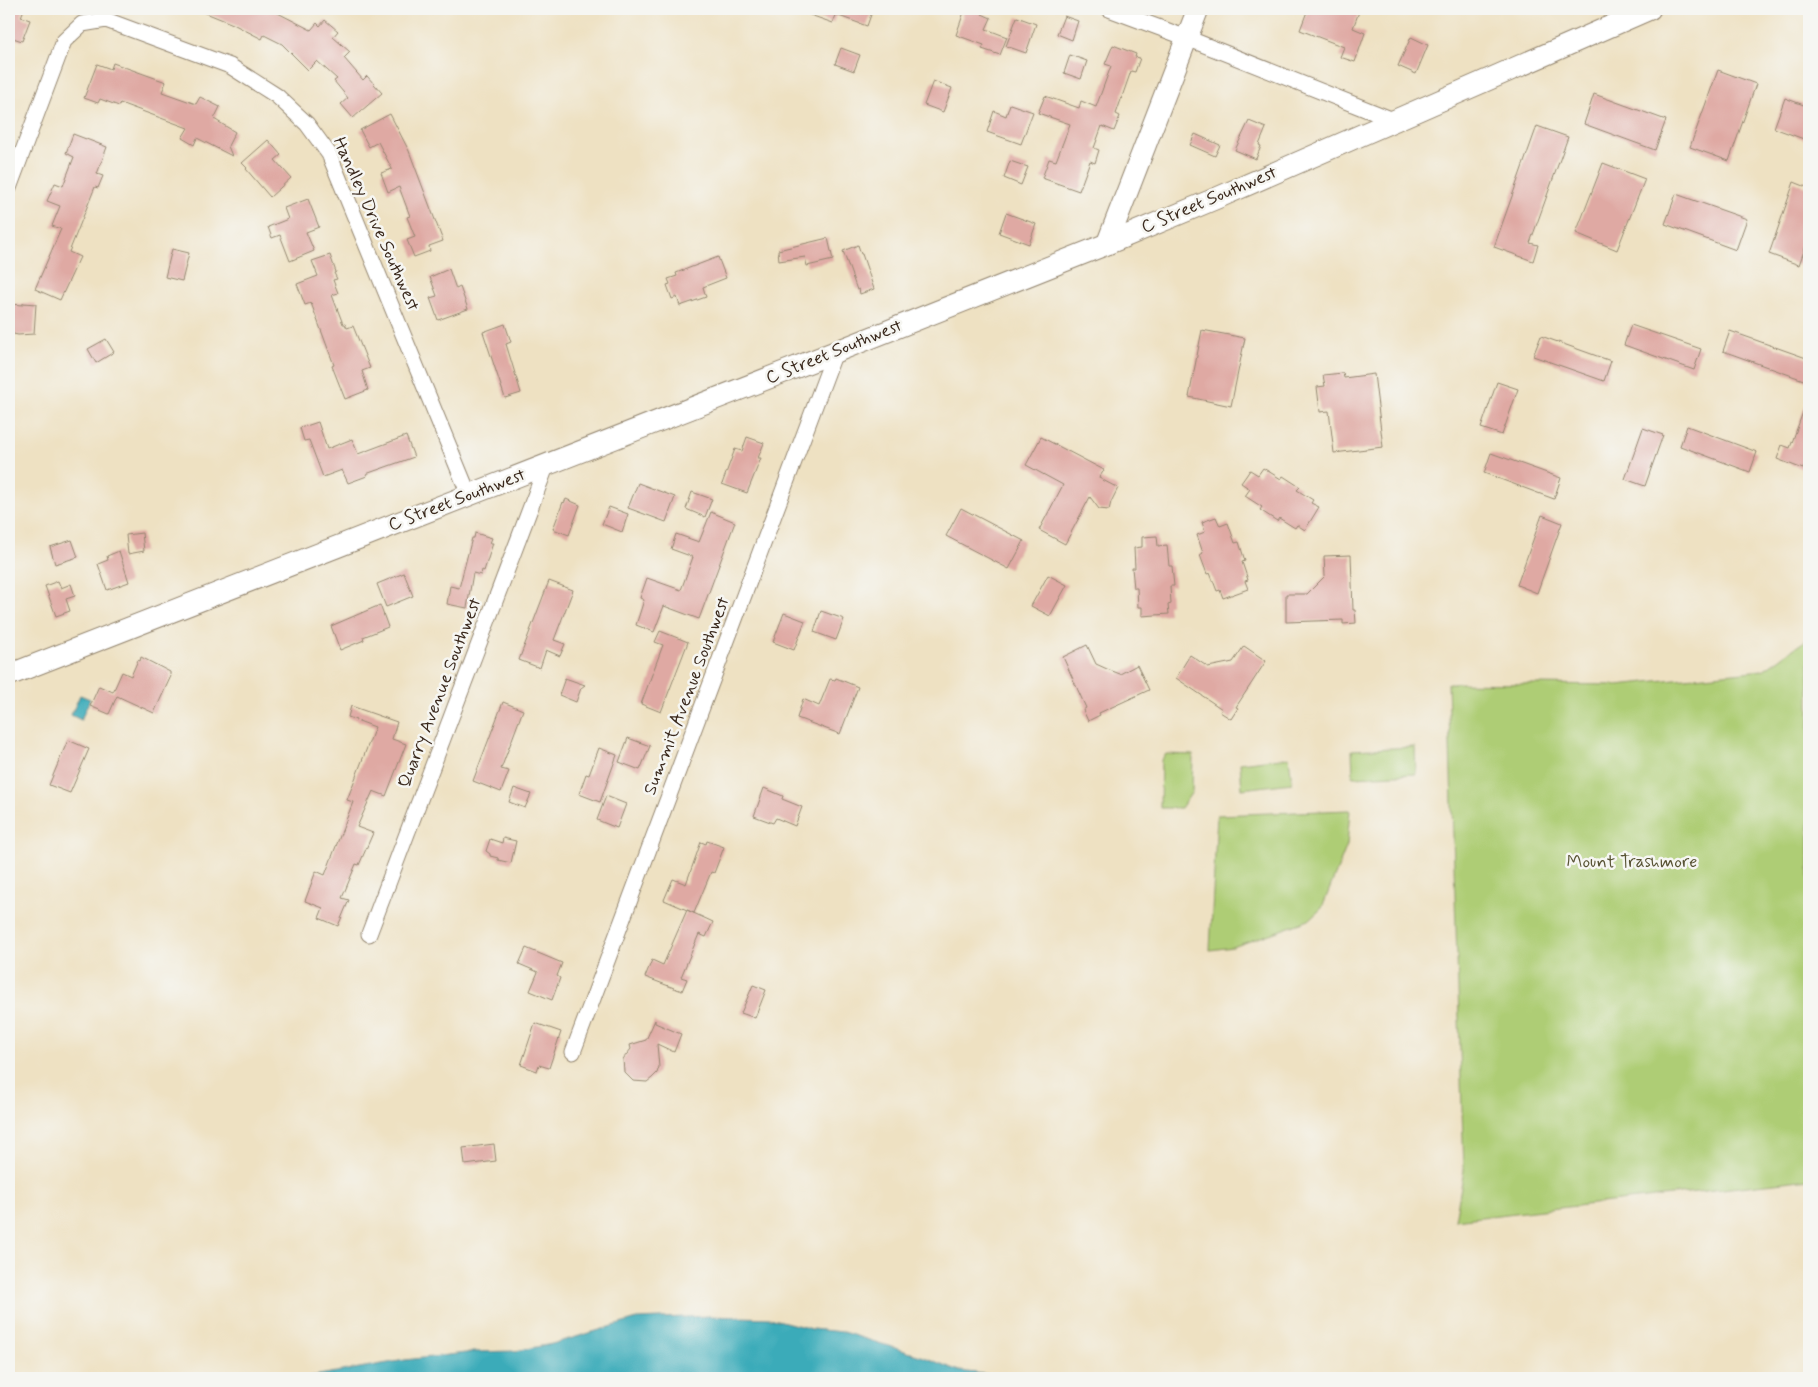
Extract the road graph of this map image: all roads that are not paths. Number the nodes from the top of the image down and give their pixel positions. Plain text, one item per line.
1 (1109, 9) edge
2 (1198, 9) edge
3 (1650, 9) edge
4 (1187, 38) junction
5 (1393, 120) junction
6 (9, 188) edge
7 (1107, 244) junction
8 (835, 352) junction
9 (547, 464) junction
10 (469, 495) junction
11 (9, 675) edge
12 (369, 934) dead end
13 (573, 1052) dead end

1 - 4 street
2 - 4 main road
3 - 5 main road, C Street Southwest
4 - 5 street
4 - 7 main road
5 - 7 main road, C Street Southwest
6 - 10 street, Handley Drive Southwest
7 - 8 main road, C Street Southwest
8 - 9 main road, C Street Southwest
8 - 13 street, Summit Avenue Southwest
9 - 10 main road, C Street Southwest
9 - 12 street, Quarry Avenue Southwest
10 - 11 main road, C Street Southwest

